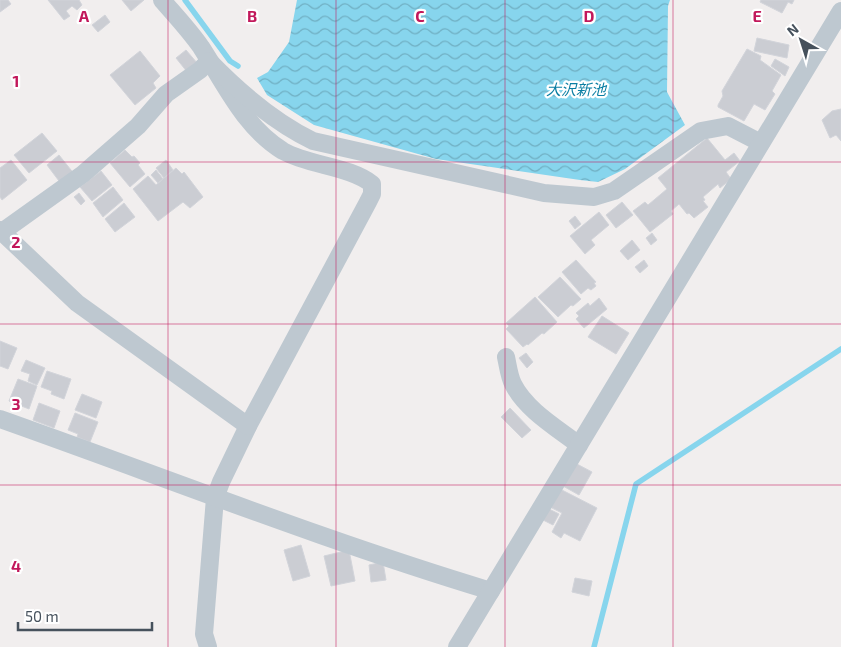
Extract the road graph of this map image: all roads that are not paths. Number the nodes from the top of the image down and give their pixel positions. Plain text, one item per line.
1 (162, 0) edge
2 (841, 11) edge
3 (209, 61) junction
4 (761, 143) junction
5 (1, 231) edge
6 (506, 357) dead end
7 (0, 419) edge
8 (248, 426) junction
9 (579, 445) junction
10 (215, 498) junction
11 (491, 591) junction
12 (208, 647) edge
13 (457, 647) edge

1 - 3 street
2 - 4 street
3 - 4 street
3 - 5 street
3 - 8 street
4 - 9 street
5 - 8 street
6 - 9 street
7 - 10 street
8 - 10 street
9 - 11 street
10 - 11 street
10 - 12 street
11 - 13 street

